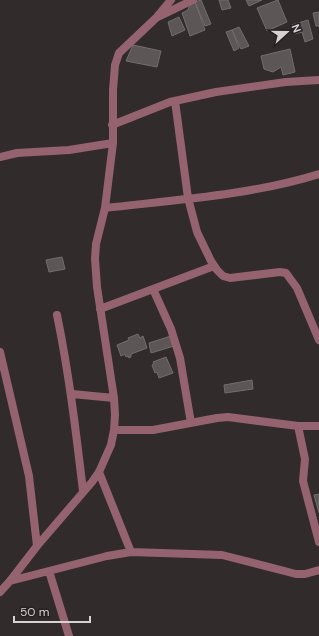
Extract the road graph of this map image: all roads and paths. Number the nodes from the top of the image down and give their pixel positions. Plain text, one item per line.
1 (171, 0) edge
2 (193, 0) edge
3 (156, 18) junction
4 (319, 80) edge
5 (175, 101) junction
6 (112, 125) junction
7 (113, 143) junction
8 (0, 157) edge
9 (319, 174) edge
10 (188, 198) junction
11 (105, 208) junction
12 (214, 266) junction
13 (153, 289) junction
14 (100, 309) junction
15 (57, 315) dead end
16 (319, 340) edge
17 (0, 352) edge
18 (72, 394) junction
19 (114, 398) junction
20 (191, 423) junction
21 (298, 426) junction
22 (319, 426) edge
23 (114, 430) junction
24 (99, 472) junction
25 (83, 491) junction
26 (319, 542) edge
27 (37, 546) junction
28 (131, 552) junction
29 (319, 570) edge
30 (49, 571) junction
31 (10, 581) junction
32 (0, 592) edge
33 (69, 636) edge

1 - 3 street
2 - 3 street
3 - 6 street
4 - 5 street
5 - 6 street
5 - 10 street
6 - 7 street
7 - 8 street
7 - 11 street
9 - 10 street
10 - 11 street
10 - 12 street
11 - 14 street
12 - 13 street
12 - 16 street
13 - 14 street
13 - 20 street
14 - 19 street
15 - 18 street
17 - 27 street
18 - 19 street
18 - 25 street
19 - 23 street
20 - 21 street
20 - 23 street
21 - 22 street
21 - 26 street
23 - 24 street
24 - 25 street
24 - 28 street
25 - 27 street
27 - 31 street
28 - 29 street
28 - 30 street
30 - 31 street
30 - 33 street
31 - 32 street

